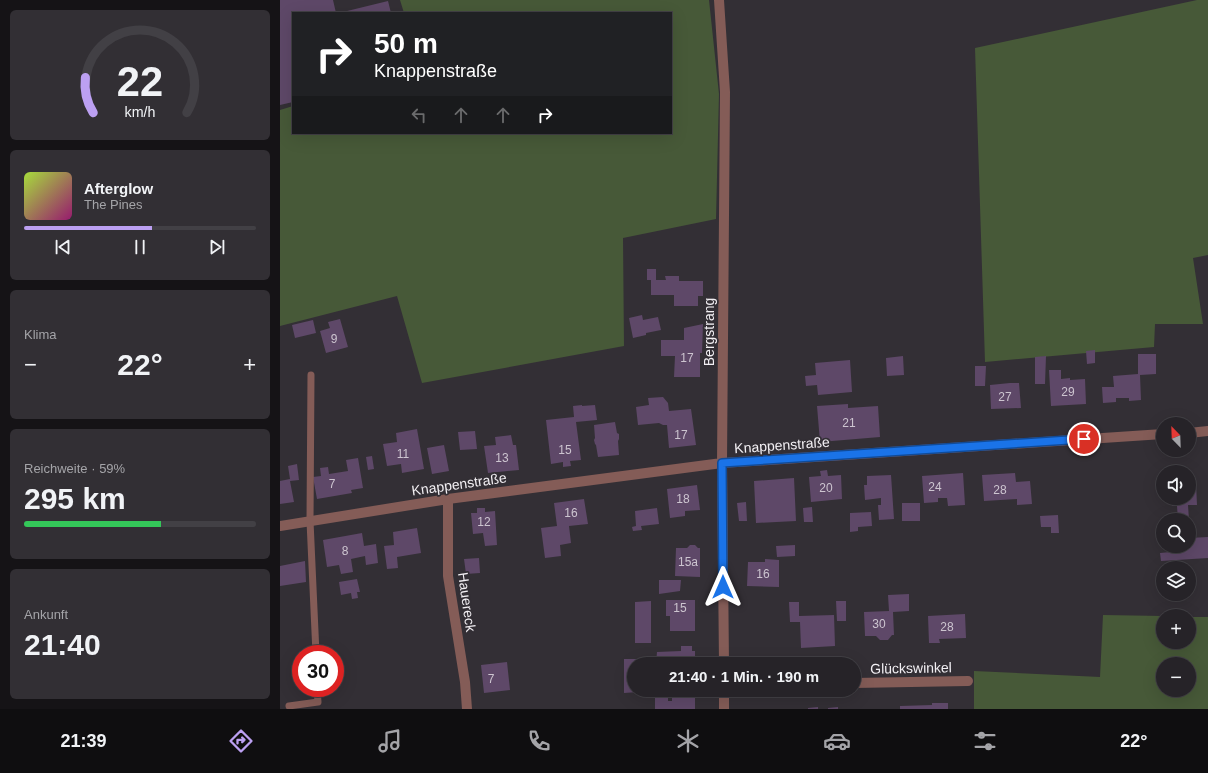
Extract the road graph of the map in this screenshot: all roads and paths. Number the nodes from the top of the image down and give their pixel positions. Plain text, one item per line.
1 (719, 0) edge
2 (311, 375) dead end
3 (1208, 431) edge
4 (1196, 432) edge
5 (1156, 434) edge
6 (722, 463) junction
7 (448, 499) junction
8 (310, 521) junction
9 (280, 526) edge
10 (316, 645) edge
11 (724, 657) edge
12 (968, 680) dead end
13 (861, 683) edge
14 (318, 697) edge
15 (724, 697) edge
16 (289, 706) dead end
17 (467, 709) edge
18 (724, 709) edge

1 - 6 street, Bergstrang
2 - 8 lane
3 - 4 street
5 - 6 street, Knappenstraße
6 - 7 street, Knappenstraße
6 - 11 street, Bergstrang
7 - 8 street, Knappenstraße
7 - 17 street, Hauereck
8 - 9 street, Knappenstraße
8 - 10 lane
12 - 13 street, Glückswinkel
14 - 16 lane
15 - 18 street

